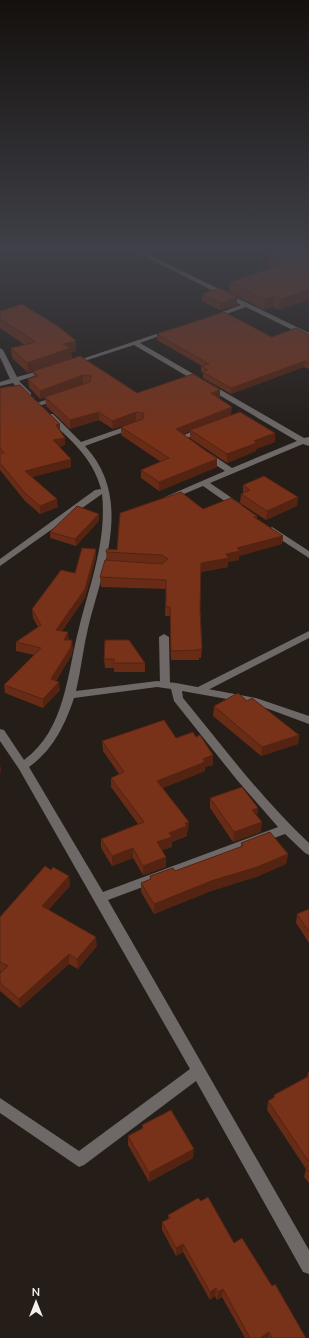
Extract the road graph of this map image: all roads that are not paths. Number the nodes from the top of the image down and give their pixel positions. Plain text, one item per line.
1 (219, 314) edge
2 (266, 314) edge
3 (202, 320) edge
4 (180, 328) edge
5 (309, 336) edge
6 (135, 343) junction
7 (0, 350) edge
8 (67, 364) edge
9 (52, 369) edge
10 (15, 381) junction
11 (0, 384) edge
12 (66, 394) edge
13 (38, 404) junction
14 (251, 410) junction
15 (237, 416) edge
16 (140, 424) edge
17 (209, 427) edge
18 (307, 442) edge
19 (80, 445) junction
20 (232, 472) junction
21 (204, 483) junction
22 (106, 491) junction
23 (162, 500) edge
24 (243, 510) edge
25 (263, 524) edge
26 (309, 555) edge
27 (0, 563) edge
28 (309, 634) edge
29 (164, 637) dead end
30 (164, 685) junction
31 (176, 686) junction
32 (200, 690) junction
33 (70, 695) junction
34 (309, 720) edge
35 (0, 733) edge
36 (23, 766) junction
37 (286, 829) junction
38 (309, 850) edge
39 (100, 898) junction
40 (199, 1071) junction
41 (0, 1105) edge
42 (309, 1266) edge

1 - 3 street
2 - 5 street
4 - 6 street
6 - 8 street
6 - 14 street
7 - 10 street
9 - 10 street
10 - 11 street
10 - 13 street
12 - 13 street
13 - 19 street
14 - 15 street
14 - 18 street
16 - 19 street
17 - 20 street
18 - 20 street
19 - 22 street
20 - 21 street
21 - 23 street
21 - 24 street
22 - 27 street
22 - 33 street
25 - 26 street
28 - 32 street
29 - 30 street
30 - 31 street
30 - 33 street
31 - 32 street
31 - 37 street
32 - 34 street
33 - 36 street
35 - 36 street
36 - 39 street
37 - 38 street
37 - 39 street
39 - 40 street
40 - 41 street
40 - 42 street

